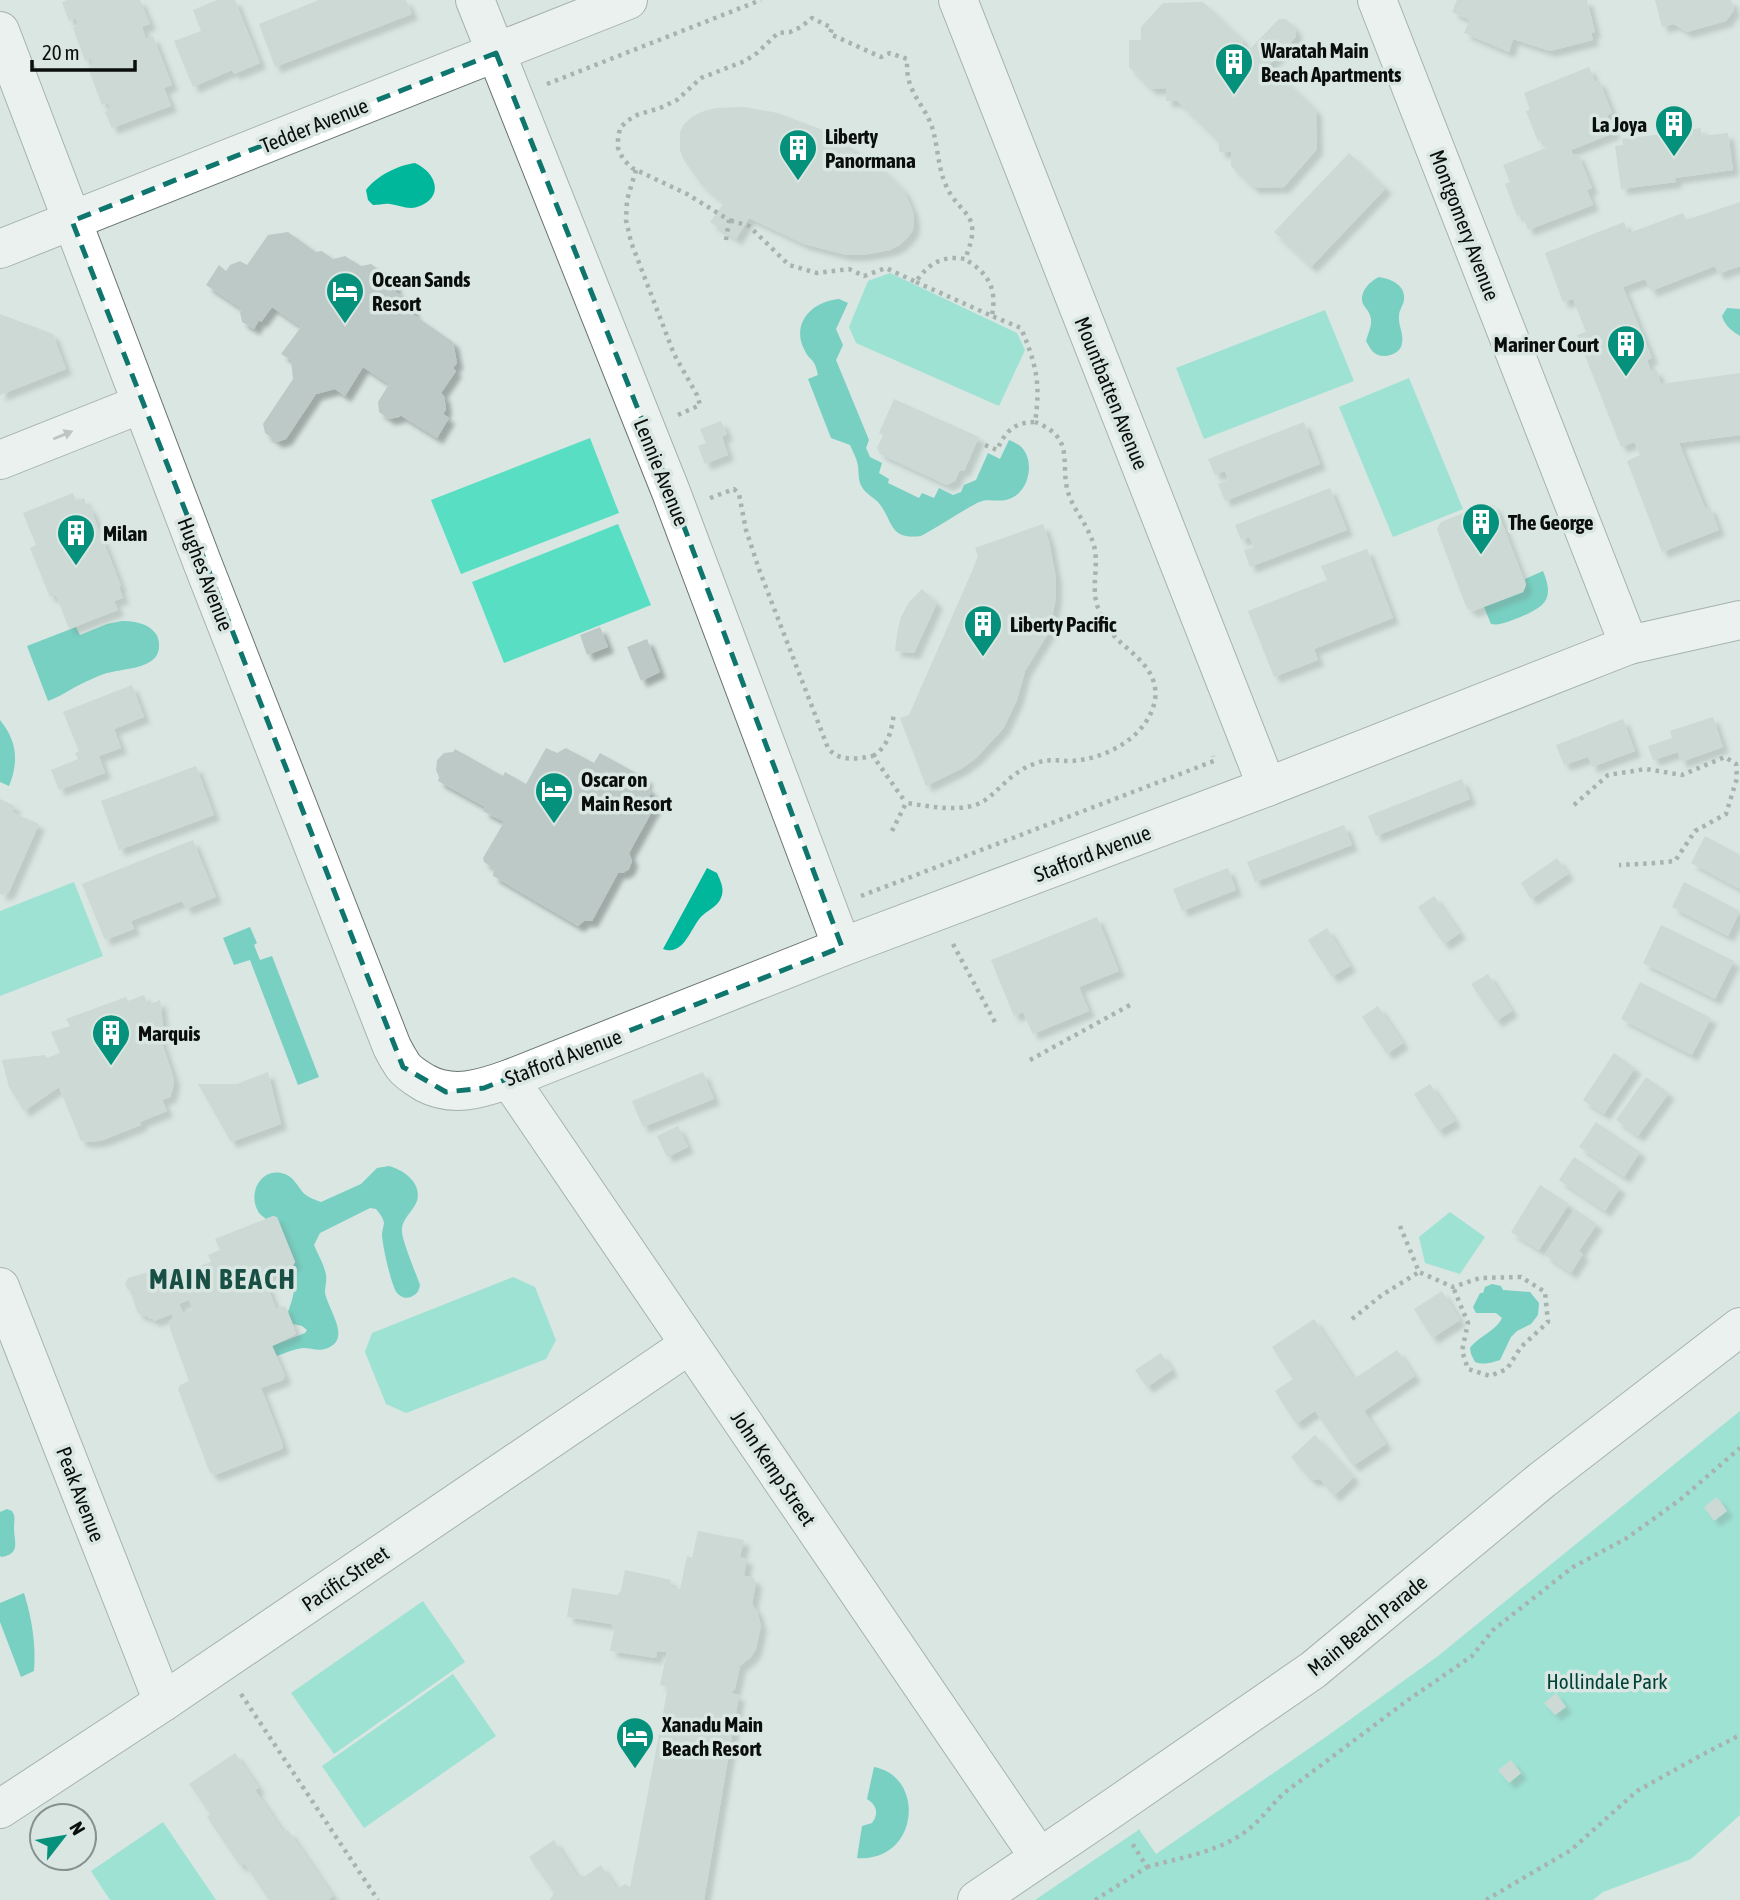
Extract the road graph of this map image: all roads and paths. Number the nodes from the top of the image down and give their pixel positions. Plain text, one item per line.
1 (475, 0) edge
2 (628, 0) edge
3 (761, 0) edge
4 (957, 0) edge
5 (1377, 0) edge
6 (1, 37) edge
7 (496, 53) junction
8 (546, 84) dead end
9 (636, 170) junction
10 (729, 220) junction
11 (72, 221) junction
12 (726, 240) dead end
13 (0, 249) edge
14 (965, 260) junction
15 (916, 282) junction
16 (992, 316) junction
17 (141, 404) junction
18 (673, 417) dead end
19 (1035, 422) junction
20 (985, 445) dead end
21 (0, 460) edge
22 (703, 490) dead end
23 (1740, 620) edge
24 (1629, 645) junction
25 (894, 712) dead end
26 (1209, 748) dead end
27 (873, 756) junction
28 (1267, 787) junction
29 (906, 803) junction
30 (1574, 805) dead end
31 (892, 831) dead end
32 (1619, 865) dead end
33 (861, 896) dead end
34 (936, 912) junction
35 (842, 947) junction
36 (1130, 1005) dead end
37 (996, 1026) dead end
38 (1030, 1060) dead end
39 (509, 1079) junction
40 (446, 1091) joint
41 (1400, 1226) dead end
42 (1419, 1272) junction
43 (0, 1287) edge
44 (1453, 1287) junction
45 (1352, 1319) dead end
46 (1740, 1327) edge
47 (690, 1345) junction
48 (1740, 1448) edge
49 (220, 1662) junction
50 (163, 1702) junction
51 (1740, 1735) edge
52 (0, 1809) edge
53 (1129, 1839) dead end
54 (1039, 1857) junction
55 (1147, 1867) junction
56 (378, 1900) edge
57 (977, 1900) edge
58 (1095, 1900) edge
59 (1486, 1900) edge

1 - 7 street, Lennie Avenue
2 - 7 street, Tedder Avenue
3 - 8 path
4 - 28 street, Mountbatten Avenue
5 - 24 street, Montgomery Avenue
6 - 11 street, Hughes Avenue
7 - 11 street, Tedder Avenue
7 - 35 street, Lennie Avenue
9 - 10 path
9 - 14 path
9 - 18 path
10 - 12 path
10 - 15 path
11 - 13 street, Tedder Avenue
11 - 17 street, Hughes Avenue
14 - 15 path
14 - 16 path
15 - 16 path
16 - 19 path
21 -> 17 street
17 - 40 street, Hughes Avenue
19 - 20 path
19 - 29 path
22 - 27 path
23 - 24 street, Stafford Avenue
24 - 28 street, Stafford Avenue
25 - 27 path
26 - 33 path
27 - 29 path
28 - 34 street, Stafford Avenue
29 - 31 path
30 - 32 path
34 - 35 street, Stafford Avenue
34 - 37 path
35 - 39 street, Stafford Avenue
36 - 38 path
39 - 40 street, Stafford Avenue
39 - 47 street, John Kemp Street
41 - 42 path
42 - 44 path
42 - 45 path
43 - 50 street, Peak Avenue
44 - 44 path
46 - 54 street, Main Beach Parade
47 - 49 street, Pacific Street
47 - 54 street, John Kemp Street
48 - 55 path
49 - 50 street, Pacific Street
49 - 56 path
50 - 52 street, Pacific Street
51 - 59 path
53 - 55 path
54 - 57 street, Main Beach Parade
55 - 58 path

